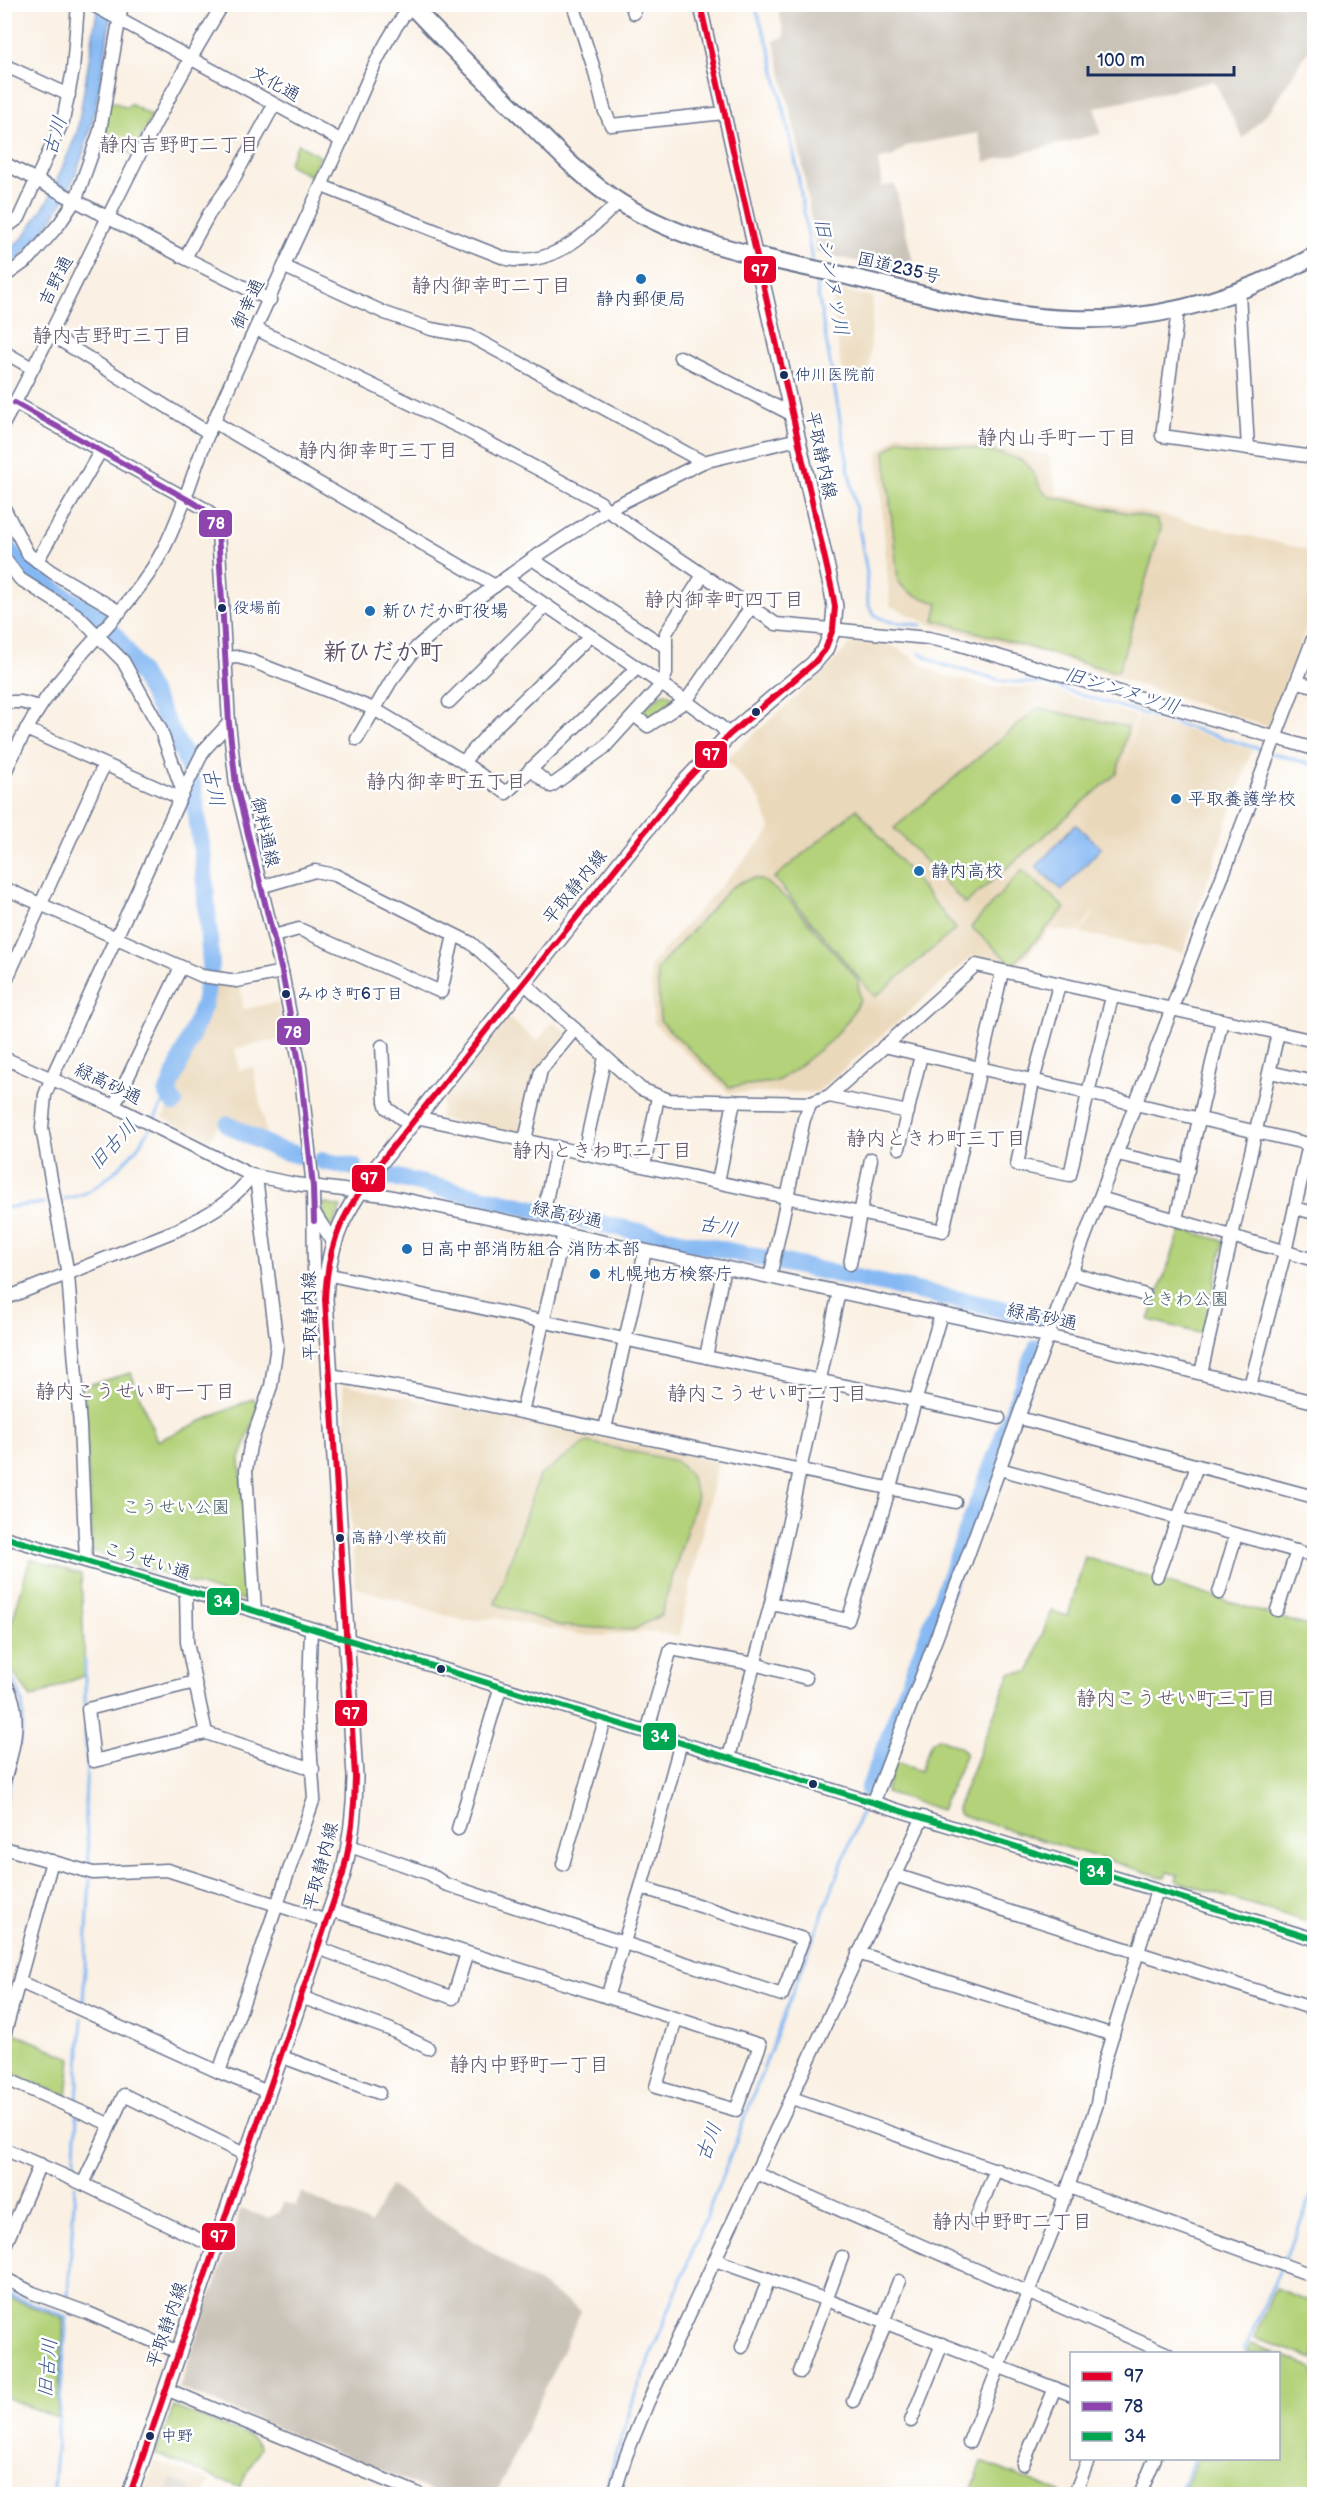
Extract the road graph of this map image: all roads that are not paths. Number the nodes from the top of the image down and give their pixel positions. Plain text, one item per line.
1 (78, 4) edge
2 (92, 4) edge
3 (122, 4) edge
4 (223, 4) edge
5 (573, 4) edge
6 (700, 4) edge
7 (411, 5) edge
8 (119, 19) junction
9 (191, 59) junction
10 (4, 65) edge
11 (69, 95) junction
12 (274, 105) junction
13 (724, 113) junction
14 (342, 141) junction
15 (4, 163) edge
16 (40, 180) junction
17 (322, 186) junction
18 (74, 198) junction
19 (619, 202) junction
20 (108, 218) junction
21 (4, 229) edge
22 (756, 256) junction
23 (1314, 257) edge
24 (185, 258) junction
25 (285, 267) junction
26 (1314, 268) edge
27 (4, 277) edge
28 (1239, 293) junction
29 (270, 300) junction
30 (1178, 310) junction
31 (256, 329) junction
32 (50, 334) junction
33 (4, 352) edge
34 (680, 357) dead end
35 (32, 368) junction
36 (15, 403) junction
37 (793, 415) junction
38 (4, 423) edge
39 (212, 428) junction
40 (798, 439) junction
41 (1248, 448) junction
42 (100, 452) junction
43 (1314, 457) edge
44 (703, 462) junction
45 (185, 498) junction
46 (4, 508) edge
47 (606, 510) junction
48 (4, 558) edge
49 (532, 559) junction
50 (37, 561) junction
51 (703, 575) junction
52 (506, 578) junction
53 (495, 586) junction
54 (546, 606) junction
55 (751, 607) junction
56 (118, 614) junction
57 (833, 629) junction
58 (100, 634) junction
59 (590, 636) junction
60 (1314, 636) edge
61 (666, 647) junction
62 (225, 658) junction
63 (637, 668) junction
64 (1297, 682) junction
65 (661, 685) junction
66 (1314, 686) edge
67 (686, 701) junction
68 (4, 702) edge
69 (448, 702) dead end
70 (39, 707) junction
71 (374, 708) junction
72 (634, 715) junction
73 (229, 723) junction
74 (26, 729) junction
75 (729, 735) junction
76 (357, 739) dead end
77 (1273, 746) junction
78 (1314, 749) edge
79 (463, 762) junction
80 (104, 765) junction
81 (530, 769) junction
82 (4, 775) edge
83 (183, 792) junction
84 (260, 887) junction
85 (4, 888) edge
86 (41, 904) junction
87 (454, 935) junction
88 (274, 936) junction
89 (116, 938) junction
90 (181, 967) junction
91 (282, 972) junction
92 (1002, 972) junction
93 (4, 985) edge
94 (522, 985) junction
95 (1059, 985) junction
96 (1112, 997) junction
97 (1171, 1009) junction
98 (1222, 1020) junction
99 (574, 1029) junction
100 (1278, 1033) junction
101 (1314, 1041) edge
102 (382, 1046) dead end
103 (884, 1046) junction
104 (921, 1055) junction
105 (605, 1057) junction
106 (4, 1058) edge
107 (980, 1069) junction
108 (1270, 1072) junction
109 (52, 1077) junction
110 (1033, 1081) junction
111 (1314, 1082) edge
112 (1088, 1093) junction
113 (829, 1096) junction
114 (658, 1097) junction
115 (734, 1101) junction
116 (812, 1103) junction
117 (1136, 1103) junction
118 (114, 1106) junction
119 (908, 1112) junction
120 (1200, 1119) junction
121 (413, 1121) junction
122 (1256, 1132) junction
123 (525, 1140) junction
124 (1312, 1144) edge
125 (557, 1147) junction
126 (899, 1148) dead end
127 (584, 1153) junction
128 (1117, 1154) junction
129 (871, 1160) dead end
130 (644, 1166) junction
131 (1188, 1170) junction
132 (254, 1176) junction
133 (718, 1182) junction
134 (313, 1187) junction
135 (359, 1191) junction
136 (788, 1197) junction
137 (1100, 1198) junction
138 (546, 1201) dead end
139 (1295, 1208) junction
140 (314, 1213) junction
141 (1314, 1213) edge
142 (860, 1214) junction
143 (1176, 1220) junction
144 (564, 1233) junction
145 (1231, 1236) junction
146 (333, 1242) junction
147 (645, 1251) junction
148 (1285, 1252) junction
149 (1314, 1260) edge
150 (850, 1264) dead end
151 (772, 1266) junction
152 (724, 1267) junction
153 (1071, 1273) junction
154 (326, 1274) junction
155 (68, 1275) junction
156 (839, 1292) junction
157 (1145, 1295) dead end
158 (4, 1299) edge
159 (325, 1299) junction
160 (941, 1314) junction
161 (542, 1322) junction
162 (1049, 1337) junction
163 (625, 1339) junction
164 (706, 1357) junction
165 (1201, 1373) junction
166 (330, 1375) junction
167 (818, 1381) junction
168 (1250, 1386) junction
169 (916, 1402) junction
170 (1314, 1402) edge
171 (522, 1412) junction
172 (999, 1418) dead end
173 (1019, 1418) junction
174 (605, 1429) junction
175 (1197, 1467) junction
176 (1000, 1469) junction
177 (798, 1471) junction
178 (890, 1489) junction
179 (1314, 1497) edge
180 (955, 1502) dead end
181 (1179, 1518) junction
182 (1236, 1535) junction
183 (4, 1537) edge
184 (1297, 1551) junction
185 (1314, 1556) edge
186 (86, 1561) junction
187 (1157, 1576) dead end
188 (186, 1591) junction
189 (1219, 1593) dead end
190 (771, 1603) junction
191 (1277, 1610) dead end
192 (255, 1611) junction
193 (311, 1629) junction
194 (347, 1640) junction
195 (754, 1664) junction
196 (806, 1678) dead end
197 (4, 1681) edge
198 (195, 1682) junction
199 (500, 1689) junction
200 (605, 1719) junction
201 (647, 1732) junction
202 (206, 1733) junction
203 (9, 1736) edge
204 (681, 1742) junction
205 (729, 1757) junction
206 (313, 1768) junction
207 (4, 1781) edge
208 (874, 1801) junction
209 (923, 1817) junction
210 (458, 1829) dead end
211 (350, 1846) junction
212 (4, 1848) edge
213 (52, 1861) junction
214 (563, 1864) dead end
215 (895, 1875) junction
216 (641, 1887) junction
217 (1157, 1890) junction
218 (277, 1906) junction
219 (329, 1915) junction
220 (1314, 1939) edge
221 (624, 1942) junction
222 (318, 1948) junction
223 (467, 1953) junction
224 (858, 1953) junction
225 (1139, 1954) junction
226 (20, 1982) junction
227 (301, 1997) junction
228 (607, 1997) junction
229 (1314, 2009) edge
230 (676, 2019) junction
231 (1113, 2035) junction
232 (4, 2036) edge
233 (428, 2048) dead end
234 (280, 2056) junction
235 (219, 2072) junction
236 (4, 2078) edge
237 (268, 2092) junction
238 (379, 2092) dead end
239 (792, 2098) junction
240 (109, 2124) junction
241 (4, 2149) edge
242 (246, 2155) junction
243 (40, 2164) junction
244 (996, 2169) junction
245 (756, 2173) junction
246 (83, 2184) junction
247 (1067, 2191) junction
248 (975, 2222) dead end
249 (215, 2247) junction
250 (4, 2248) edge
251 (842, 2257) dead end
252 (715, 2260) junction
253 (1314, 2276) edge
254 (4, 2278) edge
255 (769, 2279) junction
256 (899, 2281) dead end
257 (1029, 2293) junction
258 (827, 2300) junction
259 (884, 2322) junction
260 (942, 2344) junction
261 (741, 2347) dead end
262 (178, 2352) junction
263 (1163, 2352) edge
264 (1000, 2366) junction
265 (800, 2372) dead end
266 (1055, 2388) junction
267 (165, 2389) junction
268 (1070, 2395) edge
269 (854, 2401) dead end
270 (911, 2421) dead end
271 (969, 2442) dead end
272 (1088, 2460) edge
273 (1154, 2460) edge
274 (1023, 2464) dead end
275 (1077, 2488) dead end
276 (130, 2494) edge
277 (419, 2494) edge
278 (614, 2494) edge
279 (1140, 2494) edge

1 - 11 street
2 - 8 street, 文化通
3 - 8 street
4 - 9 street, 吉野通
5 - 13 street
6 - 13 street
7 - 14 street, 御幸通
7 - 19 highway, 国道235号
8 - 9 street, 文化通
8 - 18 street
9 - 12 street, 文化通
9 - 20 street, 吉野通
10 - 11 street
11 - 16 street
12 - 14 street, 文化通
12 - 24 street
13 - 22 street
14 - 17 street, 御幸通
15 - 16 street
16 - 18 street
16 - 21 street
17 - 19 street
17 - 25 street, 御幸通
18 - 20 street
18 - 27 street
19 - 22 highway, 国道235号
20 - 24 street
20 - 32 street, 吉野通
22 - 30 highway, 国道235号
22 - 37 main road, 平取静内線
23 - 26 street
23 - 28 highway, 国道235号
24 - 29 street
25 - 29 street, 御幸通
25 - 44 street
28 - 30 highway, 国道235号
28 - 41 street
29 - 31 street, 御幸通
30 - 41 street
31 - 39 street, 御幸通
31 - 47 street
32 - 35 street, 吉野通
32 - 39 street
33 - 35 street
34 - 37 street
35 - 36 street, 吉野通
36 - 38 street, 吉野通
36 - 42 street
37 - 40 main road, 平取静内線
39 - 45 street, 御幸通
39 - 53 street
40 - 44 street
40 - 57 main road, 平取静内線
41 - 43 street
42 - 45 street
42 - 50 street
44 - 47 street
45 - 56 street, 御幸通
45 - 62 street, 御料通線
46 - 50 street
47 - 49 street
47 - 51 street
48 - 58 street
49 - 52 street
49 - 61 street
50 - 56 street
51 - 55 street
51 - 61 street
52 - 53 street
52 - 54 street
53 - 71 street
54 - 59 street
54 - 69 street
55 - 57 street
55 - 67 street
56 - 58 street, 御幸通
57 - 75 main road, 平取静内線
57 - 77 street
58 - 70 street
58 - 83 street
59 - 63 street
59 - 79 street
60 - 64 street
61 - 65 street
62 - 71 street
62 - 73 street, 御料通線
63 - 65 street
63 - 81 street
64 - 66 street
64 - 77 street
65 - 67 street
65 - 72 street
67 - 72 street
67 - 75 street
68 - 70 street
70 - 74 street
71 - 76 street
71 - 79 street
72 - 81 street
73 - 83 street
73 - 84 street, 御料通線
74 - 80 street
74 - 82 street
75 - 94 main road, 平取静内線
77 - 78 street
77 - 97 street
79 - 81 street
80 - 83 street
80 - 86 street
83 - 89 street
84 - 87 street
84 - 88 street, 御料通線
85 - 86 street
86 - 89 street
86 - 93 street
87 - 88 street
87 - 94 street
88 - 91 street, 御料通線
89 - 90 street
89 - 109 street
90 - 91 street
90 - 118 street
91 - 134 street, 御料通線
92 - 95 street
92 - 103 street
92 - 107 street
94 - 99 street
94 - 121 main road, 平取静内線
95 - 96 street
95 - 110 street
96 - 97 street
96 - 112 street
97 - 98 street
97 - 117 street
98 - 100 street
98 - 120 street
99 - 105 street
99 - 123 street
100 - 101 street
100 - 108 street
102 - 121 street
103 - 104 street
103 - 113 street
104 - 107 street
104 - 119 street
105 - 114 street
105 - 127 street
106 - 109 street, 緑高砂通
107 - 110 street
107 - 142 street
108 - 111 street
108 - 122 street
109 - 118 street, 緑高砂通
109 - 155 street
110 - 112 street
110 - 112 street
112 - 117 street
113 - 116 street
113 - 119 street
114 - 115 street
114 - 130 street
115 - 116 street
115 - 133 street
116 - 136 street
117 - 120 street
117 - 128 street
118 - 132 street, 緑高砂通
119 - 126 street
120 - 122 street
120 - 131 street
121 - 123 street
121 - 135 main road, 平取静内線
122 - 124 street
122 - 145 street
123 - 125 street
124 - 139 street
125 - 127 street
125 - 138 street
127 - 130 street
128 - 131 street
128 - 137 street
129 - 142 street
130 - 133 street
131 - 143 street
132 - 134 street, 緑高砂通
132 - 155 street
132 - 192 street
133 - 136 street
134 - 135 street, 緑高砂通
134 - 140 street, 御料通線
135 - 144 street, 緑高砂通
135 - 146 main road, 平取静内線
136 - 142 street
136 - 151 street
137 - 143 street
137 - 153 street
139 - 141 street
139 - 148 street
140 - 146 street
140 - 159 street, 御料通線
142 - 150 street
143 - 145 street
144 - 147 street, 緑高砂通
144 - 161 street
145 - 148 street
145 - 165 street
146 - 154 main road, 平取静内線
147 - 152 street, 緑高砂通
147 - 163 street
148 - 149 street
148 - 168 street
151 - 152 street, 緑高砂通
151 - 156 street, 緑高砂通
152 - 164 street
153 - 157 street
153 - 162 street
154 - 159 main road, 平取静内線
154 - 161 street
155 - 158 street
155 - 186 street
156 - 160 street, 緑高砂通
156 - 167 street
159 - 166 main road, 平取静内線
160 - 162 street, 緑高砂通
160 - 169 street
161 - 163 street
161 - 171 street
162 - 165 street, 緑高砂通
162 - 173 street
163 - 164 street
163 - 174 street
164 - 167 street
165 - 168 street, 緑高砂通
166 - 171 street
166 - 194 main road, 平取静内線
167 - 169 street
167 - 177 street
168 - 170 street, 緑高砂通
169 - 172 street
169 - 178 street
171 - 174 street
173 - 175 street
173 - 176 street
174 - 177 street
175 - 179 street
175 - 181 street
176 - 181 street
176 - 208 street
177 - 178 street
177 - 190 street
178 - 180 street
178 - 190 street
181 - 182 street
181 - 187 street
182 - 184 street
182 - 189 street
183 - 186 street, こうせい通
184 - 185 street
184 - 191 street
186 - 188 street, こうせい通
188 - 192 street, こうせい通
188 - 198 street
190 - 195 street
192 - 193 street, こうせい通
193 - 194 street, こうせい通
193 - 206 street
194 - 199 street, こうせい通
194 - 211 main road, 平取静内線
195 - 196 street
195 - 201 street
195 - 205 street
197 - 203 street
198 - 202 street
198 - 202 street
199 - 200 street, こうせい通
199 - 210 street
200 - 201 street, こうせい通
200 - 214 street
201 - 204 street, こうせい通
202 - 206 street
203 - 207 street
204 - 205 street, こうせい通
204 - 216 street
205 - 208 street, こうせい通
206 - 218 street
208 - 209 street, こうせい通
209 - 215 street
209 - 217 street, こうせい通
211 - 219 main road, 平取静内線
211 - 221 street
212 - 213 street
213 - 218 street
213 - 226 street
215 - 224 street
215 - 225 street
216 - 221 street
216 - 221 street
217 - 220 street, こうせい通
217 - 225 street
218 - 219 street
218 - 235 street
219 - 222 main road, 平取静内線
219 - 223 street
221 - 228 street
222 - 223 street
222 - 227 main road, 平取静内線
223 - 228 street
224 - 231 street
224 - 239 street
225 - 229 street
225 - 231 street
226 - 232 street
226 - 235 street
227 - 233 street
227 - 234 main road, 平取静内線
228 - 230 street
230 - 230 street
231 - 247 street
234 - 237 main road, 平取静内線
234 - 238 street
235 - 237 street
236 - 240 street
237 - 242 main road, 平取静内線
239 - 244 street
239 - 245 street
240 - 242 street
240 - 246 street
241 - 243 street
242 - 249 main road, 平取静内線
243 - 246 street
243 - 250 street
244 - 247 street
244 - 248 street
245 - 252 street
245 - 257 street
246 - 249 street
247 - 253 street
247 - 257 street
249 - 262 main road, 平取静内線
251 - 258 street
252 - 255 street
252 - 278 street
254 - 262 street
255 - 258 street
255 - 261 street
256 - 259 street
257 - 263 street
257 - 264 street
258 - 259 street
258 - 265 street
259 - 260 street
259 - 269 street
260 - 264 street
260 - 270 street
262 - 267 main road, 平取静内線
264 - 266 street
264 - 271 street
266 - 268 street
266 - 274 street
267 - 276 main road, 平取静内線
267 - 277 street
272 - 275 street
273 - 279 street

